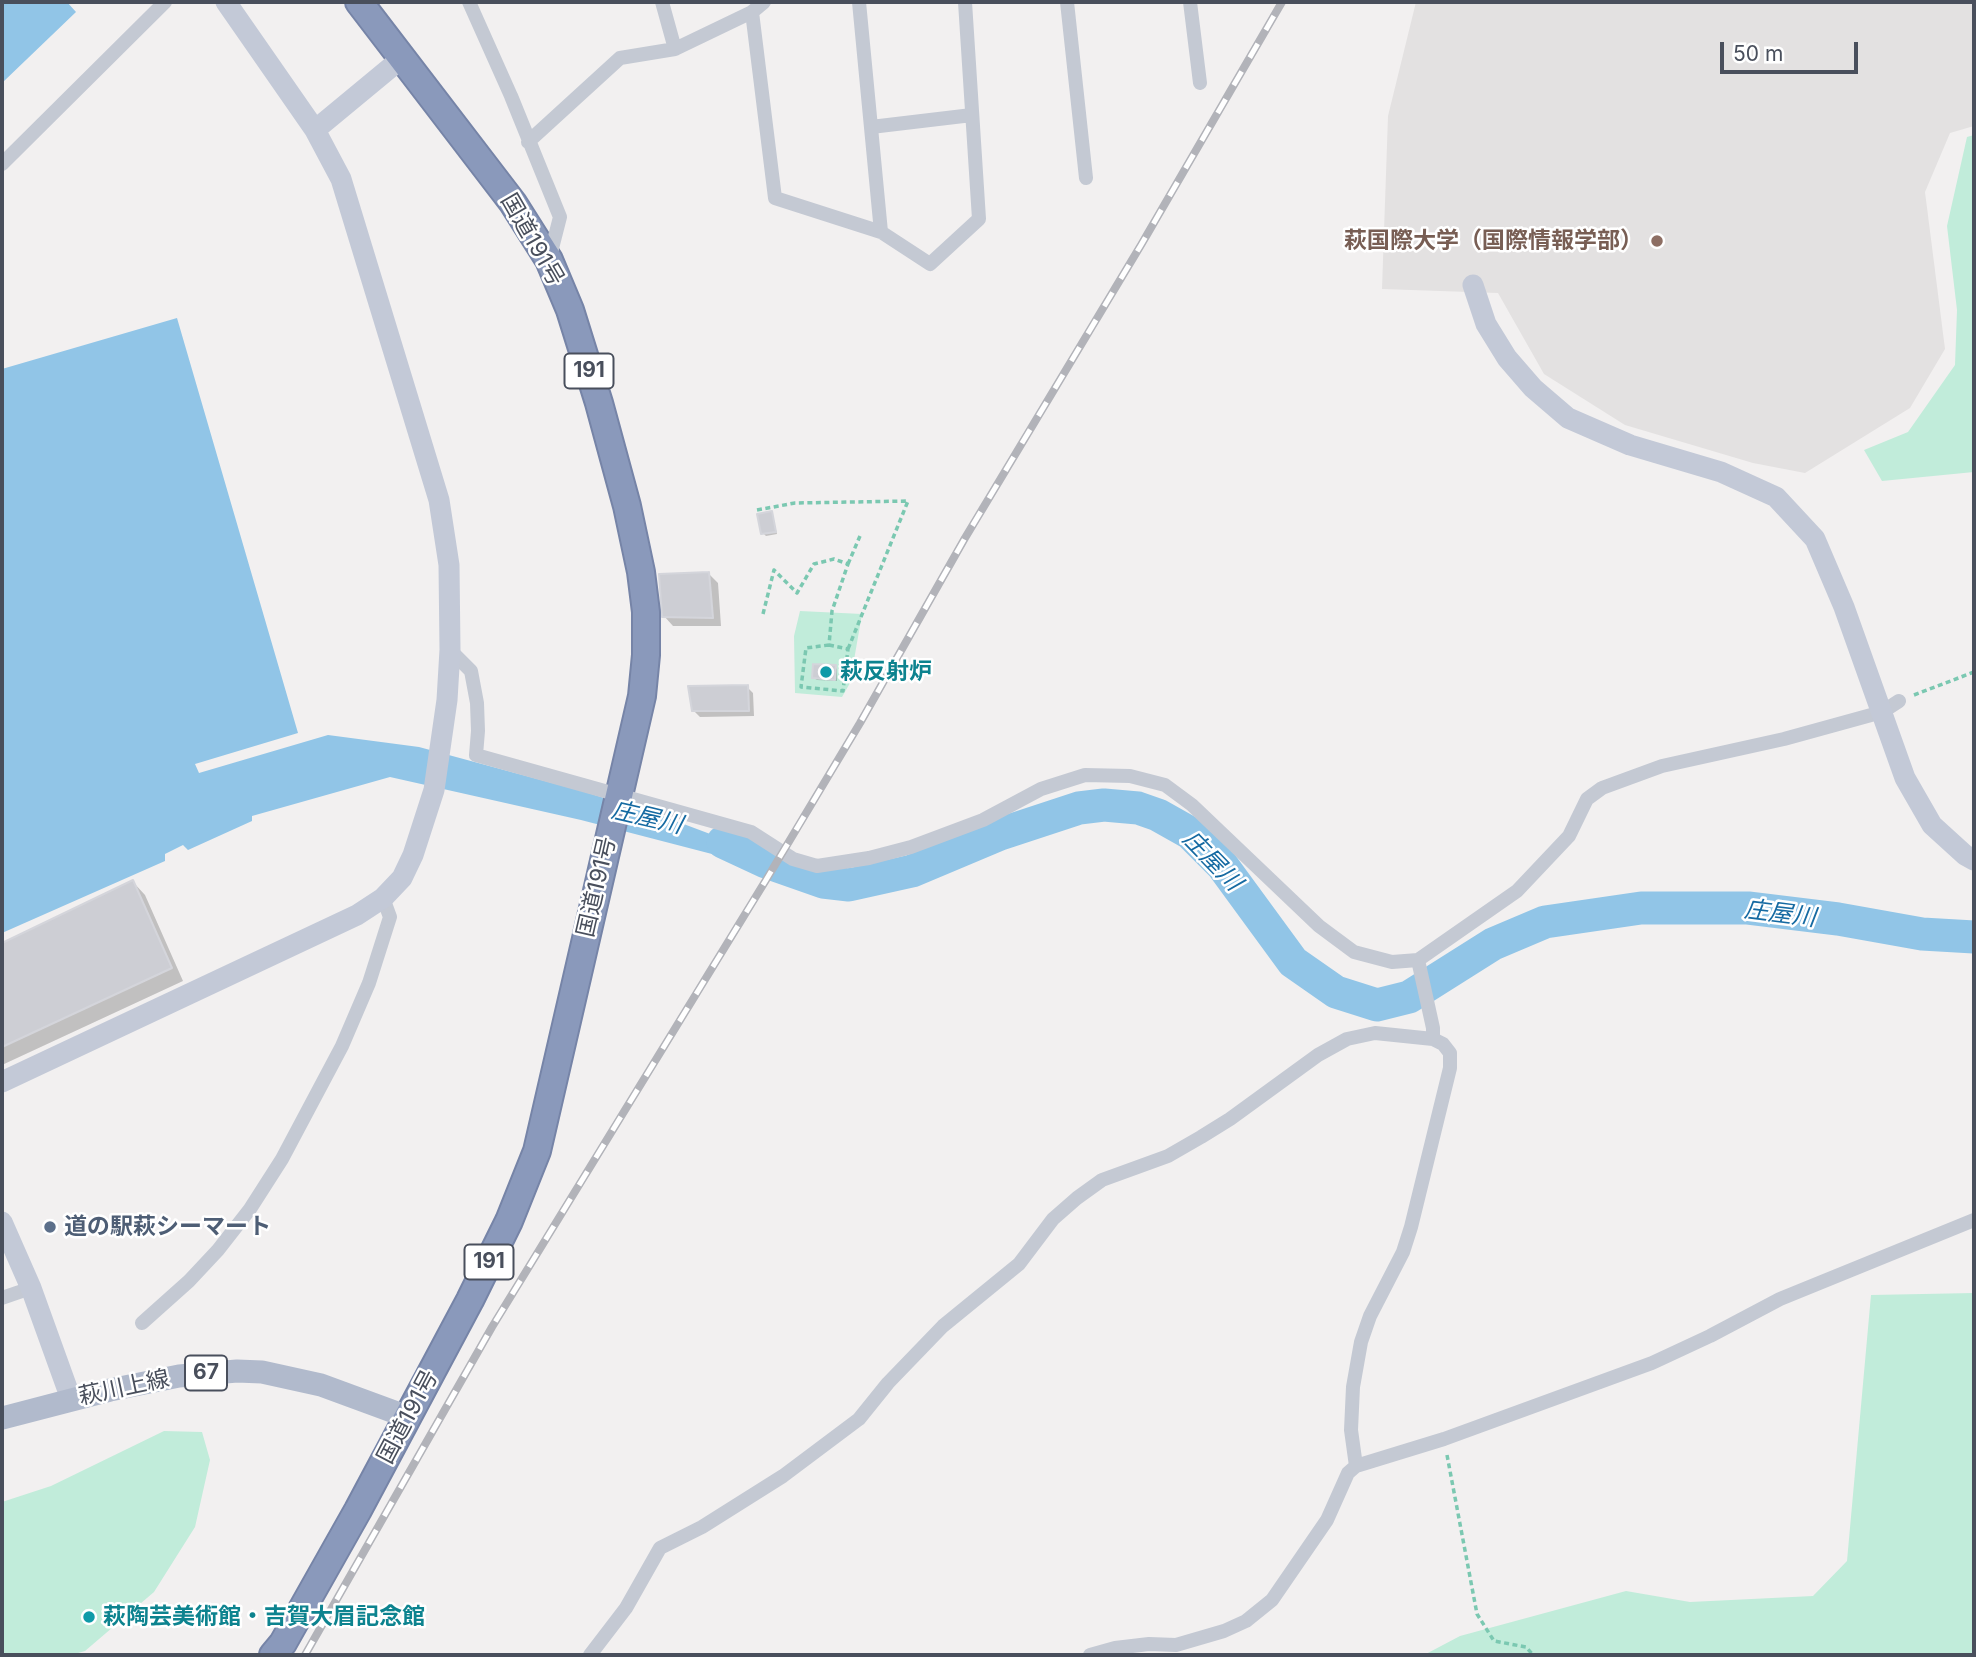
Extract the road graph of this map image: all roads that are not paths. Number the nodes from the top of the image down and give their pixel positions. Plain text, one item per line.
1 (165, 2) edge
2 (226, 2) edge
3 (359, 2) edge
4 (470, 2) edge
5 (662, 2) edge
6 (764, 2) edge
7 (859, 2) edge
8 (965, 2) edge
9 (1067, 2) edge
10 (1190, 2) edge
11 (752, 12) junction
12 (675, 49) junction
13 (402, 58) junction
14 (1200, 83) dead end
15 (972, 115) junction
16 (871, 127) junction
17 (315, 130) junction
18 (528, 142) junction
19 (2, 164) edge
20 (1086, 178) dead end
21 (881, 232) junction
22 (549, 260) junction
23 (1473, 285) dead end
24 (450, 650) junction
25 (1890, 707) junction
26 (617, 797) junction
27 (1974, 860) edge
28 (383, 898) junction
29 (1418, 960) junction
30 (1433, 1039) junction
31 (2, 1082) edge
32 (1974, 1220) edge
33 (2, 1222) edge
34 (31, 1288) junction
35 (2, 1298) edge
36 (142, 1323) dead end
37 (71, 1399) junction
38 (408, 1417) junction
39 (2, 1418) edge
40 (1356, 1466) junction
41 (273, 1655) edge
42 (590, 1655) edge
43 (1090, 1655) edge

1 - 19 street
2 - 17 street
3 - 13 highway, 国道191号 / 191
4 - 18 street
5 - 12 street
6 - 11 street
7 - 16 street
8 - 15 street
9 - 20 street
10 - 14 street
11 - 12 street
11 - 21 street
12 - 18 street
13 - 17 street
13 - 22 highway, 国道191号 / 191
15 - 16 street
15 - 21 street
16 - 21 street
17 - 24 street
18 - 22 street
22 - 26 highway, 国道191号 / 191
23 - 25 street
24 - 26 street
24 - 28 street
25 - 27 street
25 - 29 street
26 - 29 street
26 - 38 highway, 国道191号 / 191
28 - 31 street
28 - 36 street
29 - 30 street
30 - 40 street
30 - 42 street
32 - 40 street
33 - 34 street
34 - 35 street
34 - 37 street
37 - 38 main road, 萩川上線 / 67
37 - 39 main road, 萩川上線 / 67
38 - 41 highway, 国道191号 / 191
40 - 43 street

